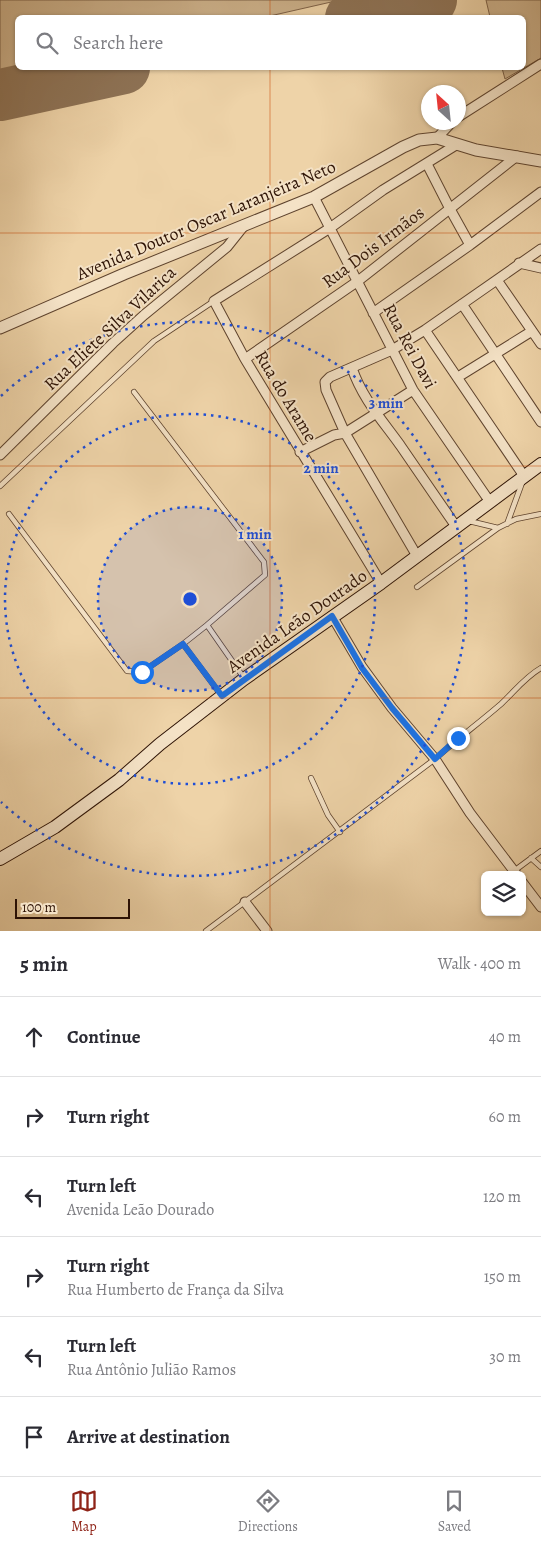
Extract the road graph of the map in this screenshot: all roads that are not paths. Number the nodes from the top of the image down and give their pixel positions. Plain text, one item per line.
1 (541, 64) edge
2 (466, 112) edge
3 (444, 130) edge
4 (437, 138) junction
5 (456, 145) junction
6 (517, 156) junction
7 (541, 160) edge
8 (427, 164) junction
9 (541, 192) edge
10 (314, 197) junction
11 (450, 209) junction
12 (243, 227) junction
13 (330, 228) junction
14 (470, 245) junction
15 (541, 248) edge
16 (519, 264) junction
17 (541, 268) edge
18 (497, 280) junction
19 (358, 281) junction
20 (214, 301) junction
21 (462, 304) junction
22 (373, 313) junction
23 (0, 328) edge
24 (425, 330) junction
25 (532, 331) junction
26 (540, 341) edge
27 (392, 350) junction
28 (495, 353) junction
29 (244, 359) junction
30 (352, 368) junction
31 (458, 377) junction
32 (413, 390) junction
33 (134, 392) dead end
34 (376, 414) junction
35 (541, 422) edge
36 (345, 433) junction
37 (300, 452) junction
38 (0, 455) edge
39 (541, 464) edge
40 (524, 476) junction
41 (0, 486) edge
42 (490, 502) junction
43 (9, 514) dead end
44 (541, 514) edge
45 (461, 524) junction
46 (507, 524) junction
47 (498, 528) junction
48 (417, 556) junction
49 (381, 583) junction
50 (417, 587) dead end
51 (332, 616) junction
52 (207, 625) junction
53 (183, 644) junction
54 (541, 668) edge
55 (244, 679) junction
56 (222, 696) junction
57 (435, 759) junction
58 (311, 778) dead end
59 (340, 832) junction
60 (541, 851) edge
61 (531, 858) junction
62 (0, 859) edge
63 (541, 867) edge
64 (514, 871) edge
65 (517, 871) edge
66 (526, 887) edge
67 (245, 902) junction
68 (541, 907) edge
69 (206, 931) edge
70 (266, 931) edge

1 - 2 street
3 - 4 street
4 - 5 street
4 - 10 street, Avenida Doutor Oscar Laranjeira Neto
5 - 6 street
5 - 8 street
6 - 7 street
6 - 11 street, Rua Dois Irmãos
8 - 11 street
8 - 13 street
9 - 14 street
10 - 12 street, Avenida Doutor Oscar Laranjeira Neto
10 - 13 street, Rua Rei Davi
11 - 14 street
11 - 19 street, Rua Dois Irmãos
12 - 23 street, Avenida Doutor Oscar Laranjeira Neto
12 - 38 street, Rua Eliete Silva Vilarica
13 - 19 street, Rua Rei Davi
13 - 20 street
14 - 22 street
15 - 16 street
16 - 17 street
16 - 18 street
18 - 21 street
18 - 25 street
19 - 22 street, Rua Rei Davi
19 - 29 street, Rua Dois Irmãos
20 - 29 street, Rua do Arame
20 - 41 lane
21 - 24 street
21 - 28 street
22 - 27 street, Rua Rei Davi
24 - 27 street
24 - 31 street
25 - 26 street
25 - 28 street
27 - 30 street
27 - 32 street, Rua Rei Davi
28 - 31 street
28 - 35 street
29 - 37 street, Rua do Arame
30 - 34 street
30 - 36 street
31 - 40 street
32 - 34 street
32 - 42 street, Rua Rei Davi
33 - 52 lane
34 - 36 street
34 - 45 street
36 - 37 street
36 - 48 street
37 - 49 street, Rua do Arame
39 - 40 main road, Avenida Leão Dourado
40 - 42 main road, Avenida Leão Dourado
40 - 46 lane
42 - 45 main road, Avenida Leão Dourado
43 - 53 lane
44 - 46 lane
45 - 47 lane
45 - 48 main road, Avenida Leão Dourado
46 - 47 lane
47 - 50 lane
48 - 49 main road, Avenida Leão Dourado
49 - 51 main road, Avenida Leão Dourado
51 - 55 main road, Avenida Leão Dourado
51 - 57 street
52 - 53 lane
52 - 55 lane
53 - 56 lane
54 - 57 lane
55 - 56 main road, Avenida Leão Dourado
56 - 62 main road, Avenida Leão Dourado
57 - 59 lane
57 - 64 street
58 - 59 lane
59 - 67 lane
60 - 61 lane
61 - 63 lane
61 - 65 lane
66 - 68 street
67 - 69 lane
67 - 70 street

